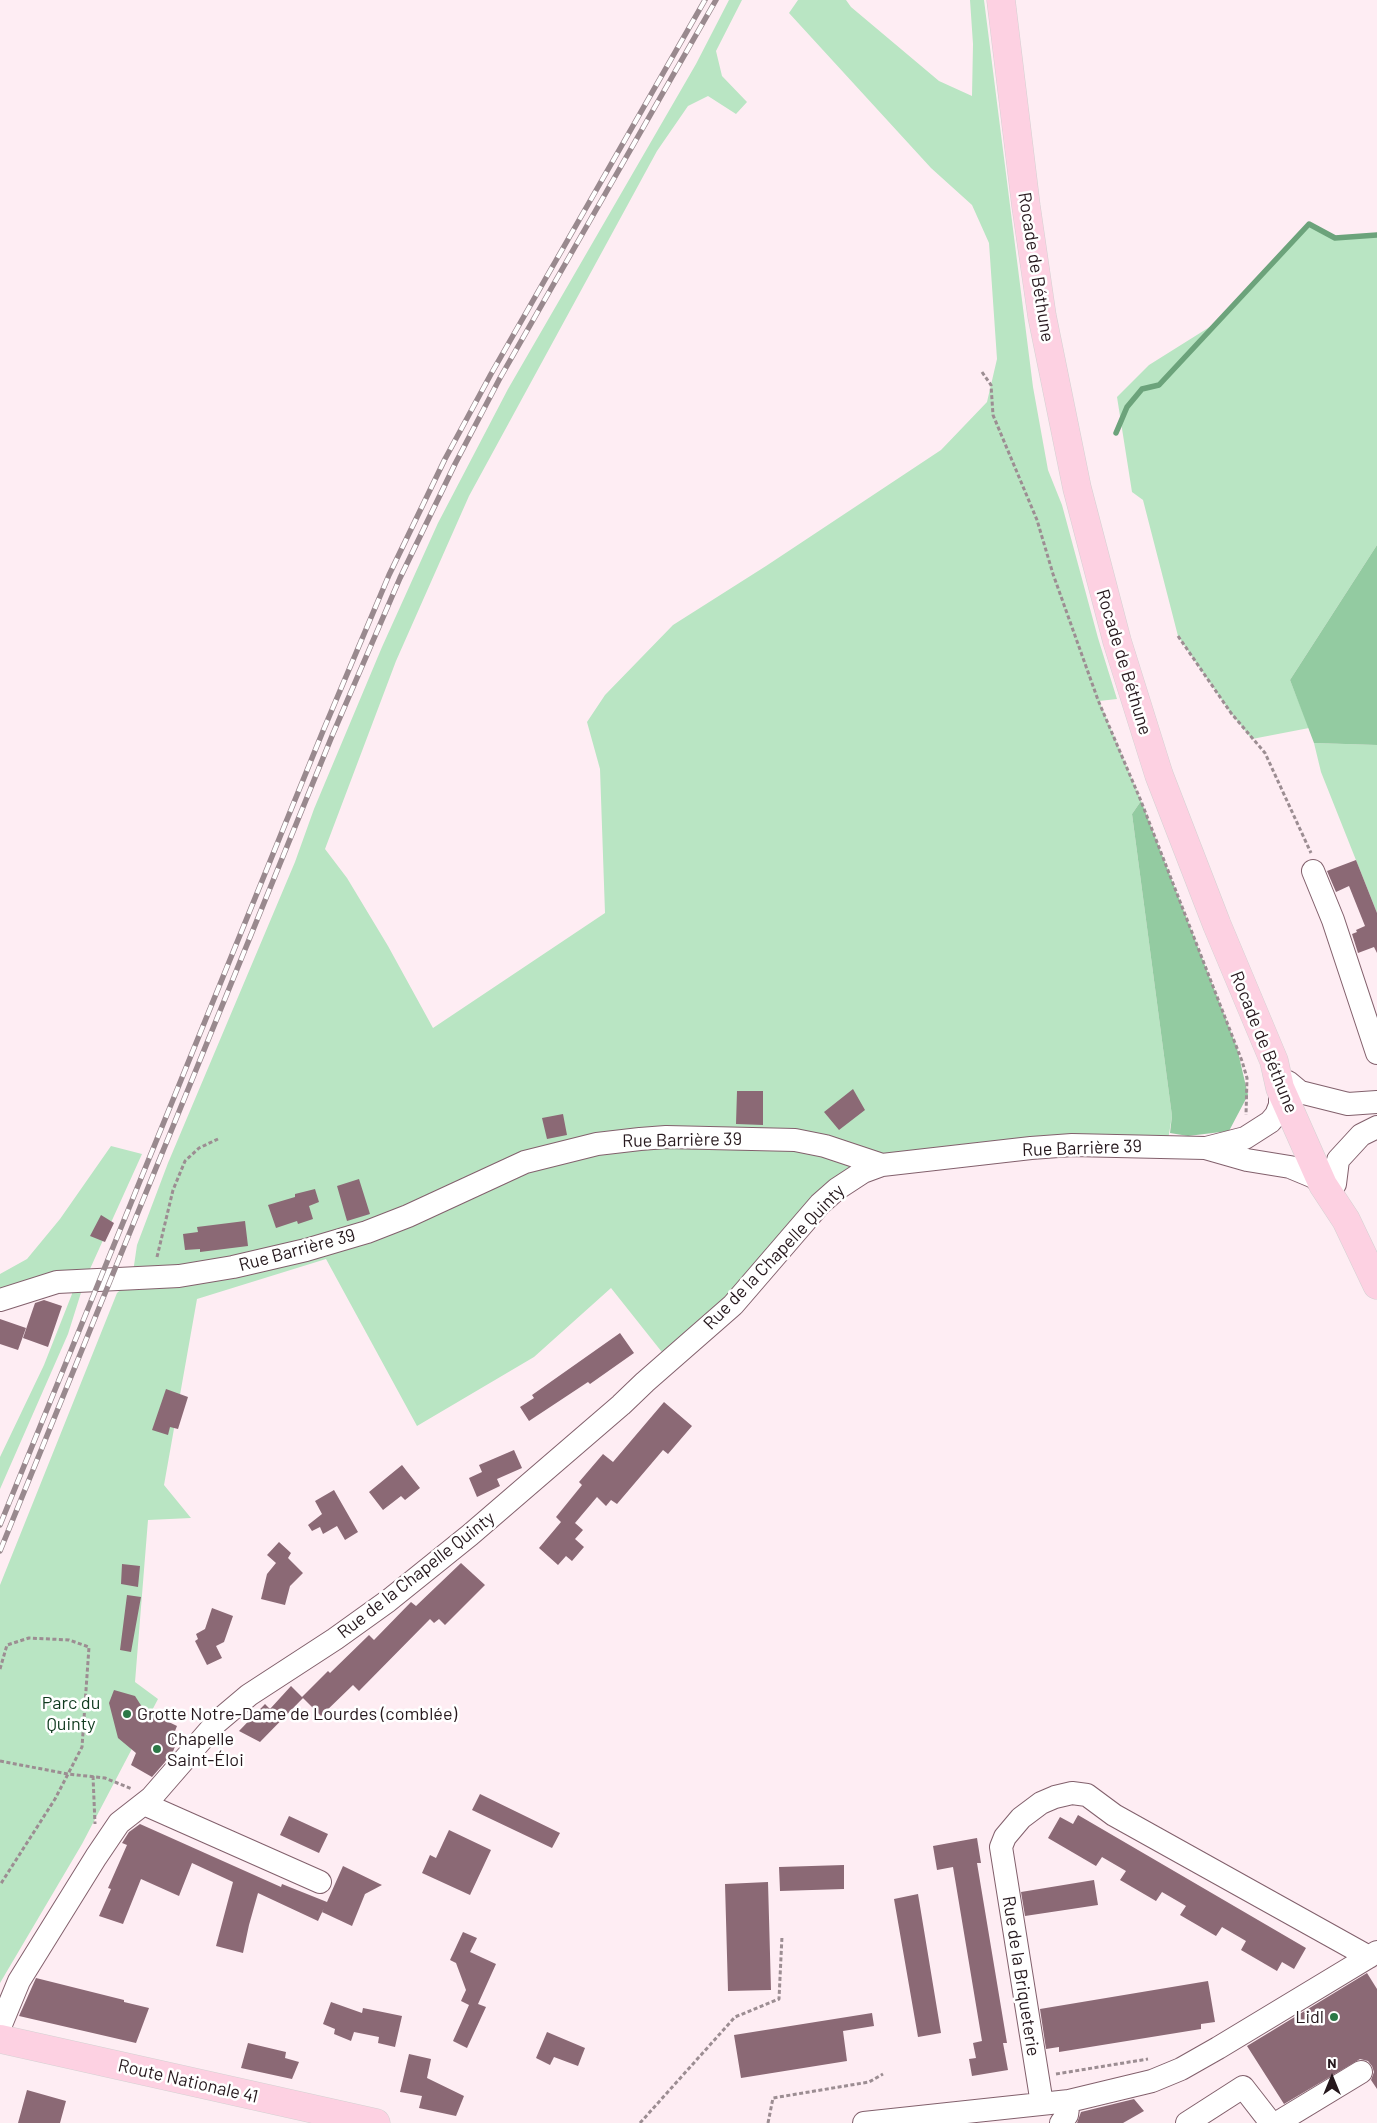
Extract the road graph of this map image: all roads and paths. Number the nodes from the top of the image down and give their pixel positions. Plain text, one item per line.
1 (1002, 0) edge
2 (982, 372) dead end
3 (1178, 636) dead end
4 (1313, 871) joint
5 (1377, 1053) edge
6 (1281, 1077) junction
7 (1377, 1102) edge
8 (1377, 1127) edge
9 (1245, 1138) junction
10 (218, 1139) dead end
11 (1205, 1148) junction
12 (882, 1165) junction
13 (1329, 1184) junction
14 (156, 1278) junction
15 (1377, 1285) edge
16 (0, 1300) edge
17 (0, 1669) edge
18 (0, 1760) edge
19 (68, 1774) junction
20 (93, 1776) junction
21 (120, 1784) dead end
22 (144, 1804) junction
23 (96, 1857) junction
24 (320, 1882) dead end
25 (0, 1885) edge
26 (782, 1936) dead end
27 (1373, 1954) edge
28 (0, 2026) edge
29 (0, 2039) edge
30 (1151, 2059) dead end
31 (1360, 2072) dead end
32 (883, 2074) dead end
33 (1037, 2077) junction
34 (1069, 2102) junction
35 (1042, 2104) junction
36 (376, 2123) edge
37 (640, 2123) edge
38 (768, 2123) edge
39 (864, 2123) edge
40 (1061, 2123) edge
41 (1187, 2123) edge
42 (1271, 2123) edge
43 (1277, 2123) edge

1 - 6 main road, Rocade de Béthune
2 - 9 path
3 - 4 path
4 - 5 street
6 - 7 street
6 - 9 street, Rue Barrière 39
6 - 13 main road, Rocade de Béthune
8 - 13 street
9 - 11 street, Rue Barrière 39
10 - 14 path
11 - 12 street, Rue Barrière 39
11 - 13 street, Rue Barrière 39
12 - 14 street, Rue Barrière 39
12 - 22 street, Rue de la Chapelle Quinty
13 - 15 main road, Rocade de Béthune
14 - 16 street, Rue Barrière 39
17 - 19 path
18 - 19 path
19 - 20 path
19 - 25 path
20 - 21 path
20 - 23 path
22 - 23 street, Rue de la Chapelle Quinty
22 - 24 street
23 - 28 street, Rue de la Chapelle Quinty
26 - 37 path
27 - 33 street, Rue de la Briqueterie
27 - 34 street
29 - 36 main road, Route Nationale 41
30 - 33 path
31 - 43 street
32 - 38 path
33 - 35 street, Rue de la Briqueterie
34 - 35 street
34 - 40 street
35 - 39 street
41 - 42 street

